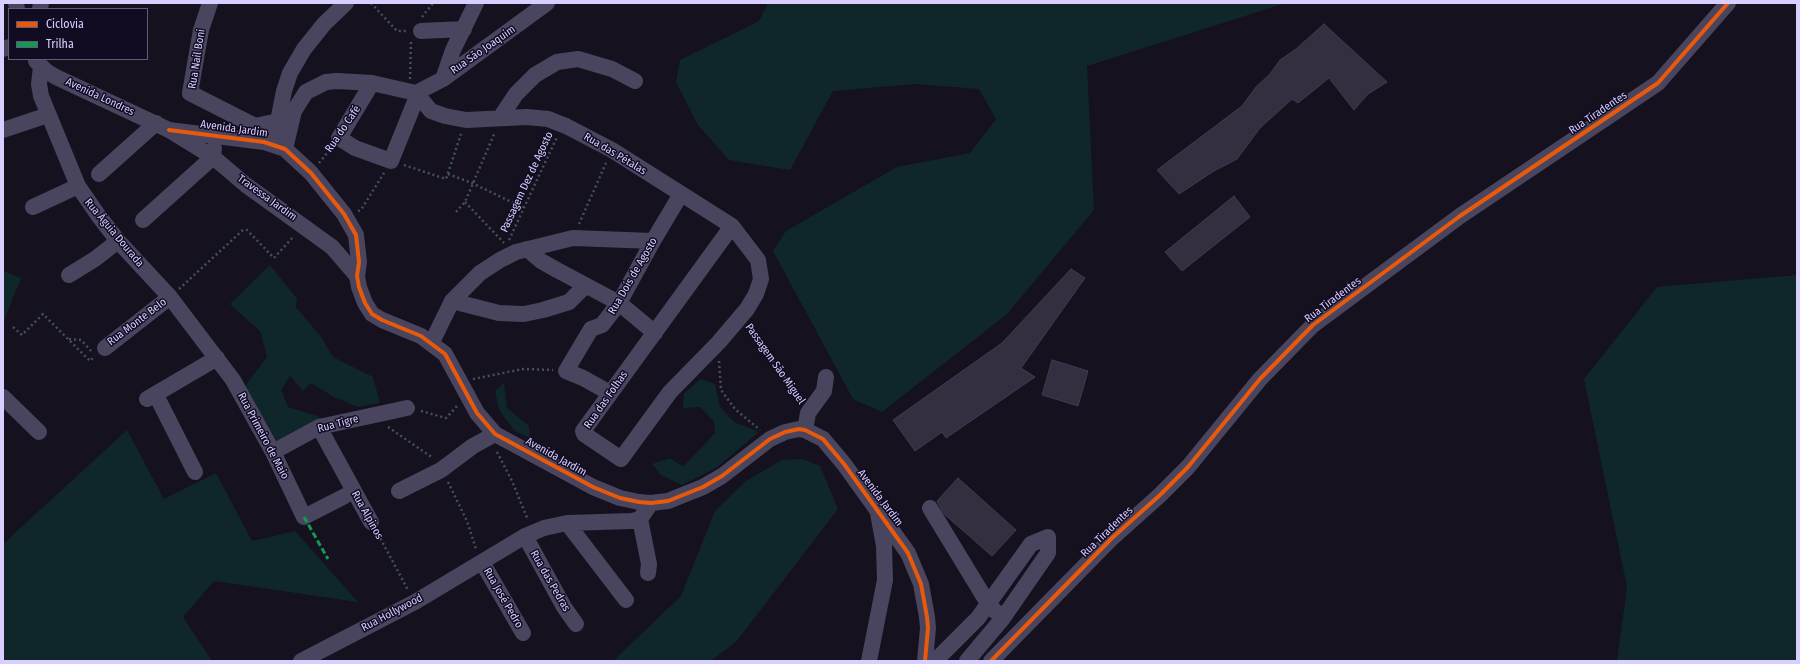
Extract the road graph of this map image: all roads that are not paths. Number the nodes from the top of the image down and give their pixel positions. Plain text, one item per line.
1 (210, 3) edge
2 (346, 3) edge
3 (476, 3) edge
4 (547, 3) edge
5 (1728, 3) edge
6 (464, 29) junction
7 (416, 31) road end
8 (38, 63) edge
9 (443, 79) junction
10 (635, 81) dead end
11 (372, 83) junction
12 (418, 95) junction
13 (48, 115) junction
14 (500, 118) junction
15 (278, 121) junction
16 (162, 127) junction
17 (3, 130) edge
18 (224, 137) junction
19 (279, 147) junction
20 (213, 157) junction
21 (99, 174) dead end
22 (78, 186) junction
23 (681, 194) junction
24 (33, 207) dead end
25 (142, 220) dead end
26 (732, 226) junction
27 (118, 241) junction
28 (653, 241) junction
29 (527, 249) junction
30 (358, 251) junction
31 (341, 256) junction
32 (69, 275) dead end
33 (358, 276) junction
34 (585, 286) junction
35 (170, 297) junction
36 (452, 302) junction
37 (620, 303) junction
38 (655, 333) junction
39 (432, 342) junction
40 (719, 342) joint
41 (100, 352) road end
42 (217, 358) junction
43 (826, 377) dead end
44 (610, 393) junction
45 (3, 397) edge
46 (407, 408) road end
47 (319, 427) junction
48 (805, 430) junction
49 (39, 432) dead end
50 (495, 434) junction
51 (273, 452) junction
52 (195, 472) dead end
53 (399, 491) dead end
54 (345, 496) dead end
55 (652, 503) junction
56 (930, 508) dead end
57 (878, 511) junction
58 (640, 519) junction
59 (371, 522) road end
60 (567, 523) junction
61 (525, 536) junction
62 (482, 562) junction
63 (648, 573) dead end
64 (626, 600) dead end
65 (988, 605) junction
66 (1003, 618) junction
67 (576, 624) dead end
68 (928, 628) junction
69 (523, 633) dead end
70 (956, 640) junction
71 (301, 661) edge
72 (869, 661) edge
73 (925, 661) edge
74 (935, 661) edge
75 (967, 661) edge
76 (991, 661) edge

1 - 15 street, Rua Nail Boni
2 - 15 street
3 - 6 street
4 - 9 street, Rua São Joaquim
5 - 76 street, Rua Tiradentes
6 - 7 street
6 - 9 street
8 - 13 street, Rua Águia Dourada
8 - 16 street, Avenida Londres
9 - 12 street, Rua São Joaquim
10 - 14 street
11 - 12 street
11 - 12 street, Rua do Café
11 - 19 street
12 - 14 street, Rua das Pétalas
13 - 17 street
13 - 22 street, Rua Águia Dourada
14 - 23 street, Rua das Pétalas
15 - 19 street
16 - 18 street, Avenida Jardim
16 - 20 street, Travessa Jardim
16 - 21 street
18 - 19 street, Avenida Jardim
18 - 20 street
19 - 30 street, Avenida Jardim
20 - 25 street
20 - 31 street, Travessa Jardim
22 - 24 street
22 - 27 street, Rua Águia Dourada
23 - 26 street, Rua das Pétalas
23 - 28 street, Rua Dois de Agosto
26 - 38 street, Rua das Folhas
26 - 40 street, Rua das Pétalas
27 - 32 street
27 - 35 street, Rua Águia Dourada
28 - 29 street
28 - 37 street, Rua Dois de Agosto
29 - 34 street
29 - 36 street
30 - 31 street
30 - 33 street, Avenida Jardim
31 - 33 street, Travessa Jardim
33 - 39 street, Avenida Jardim
34 - 36 street
34 - 37 street
35 - 41 street, Rua Monte Belo
35 - 42 street, Rua Águia Dourada
36 - 39 street
37 - 38 street
37 - 44 street, Rua Dois de Agosto
38 - 44 street, Rua das Folhas
39 - 50 street, Avenida Jardim
40 - 44 street, Rua das Folhas
42 - 51 street, Rua Primeiro de Maio
42 - 52 street
43 - 48 street
45 - 49 street
46 - 47 street, Rua Tigre
47 - 51 street, Rua Tigre
47 - 59 street, Rua Alpinos
48 - 55 street, Avenida Jardim
48 - 57 street, Avenida Jardim
50 - 53 street
50 - 55 street, Avenida Jardim
51 - 54 street, Rua Primeiro de Maio
55 - 58 street
56 - 65 street
57 - 68 street, Avenida Jardim
57 - 72 street, Avenida Jardim
58 - 60 street, Rua Hollywood
58 - 63 street
60 - 61 street, Rua Hollywood
60 - 64 street
61 - 62 street, Rua Hollywood
61 - 67 street, Rua das Pedras
62 - 69 street, Rua José Pedro
62 - 71 street, Rua Hollywood
65 - 66 street
65 - 66 street
65 - 70 street
66 - 75 street
68 - 70 street
68 - 73 street, Avenida Jardim
70 - 74 street

